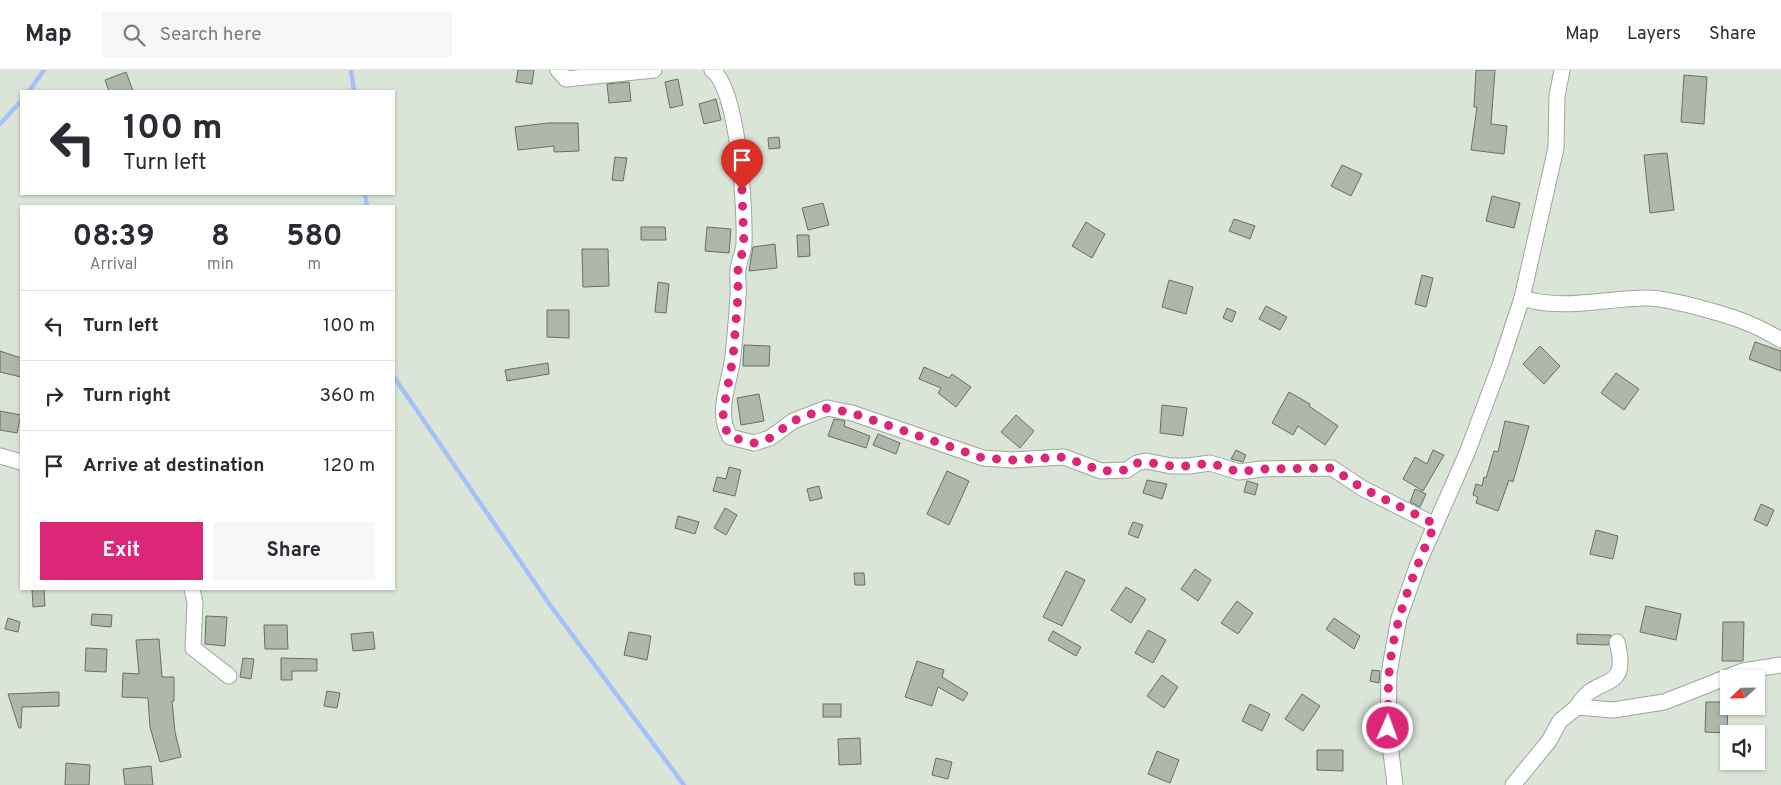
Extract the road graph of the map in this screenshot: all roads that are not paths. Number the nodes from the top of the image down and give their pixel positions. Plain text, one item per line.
1 (558, 70) edge
2 (654, 70) edge
3 (712, 70) edge
4 (1562, 70) edge
5 (1522, 298) junction
6 (1781, 340) edge
7 (0, 456) edge
8 (20, 462) edge
9 (1435, 524) junction
10 (192, 590) edge
11 (1617, 642) dead end
12 (1781, 665) edge
13 (229, 676) dead end
14 (1577, 707) junction
15 (1395, 785) edge
16 (1514, 785) edge

1 - 2 street
3 - 9 street
4 - 5 street
5 - 6 street
5 - 9 street
7 - 8 street
9 - 15 street
10 - 13 street
11 - 14 street
12 - 14 street
14 - 16 street

